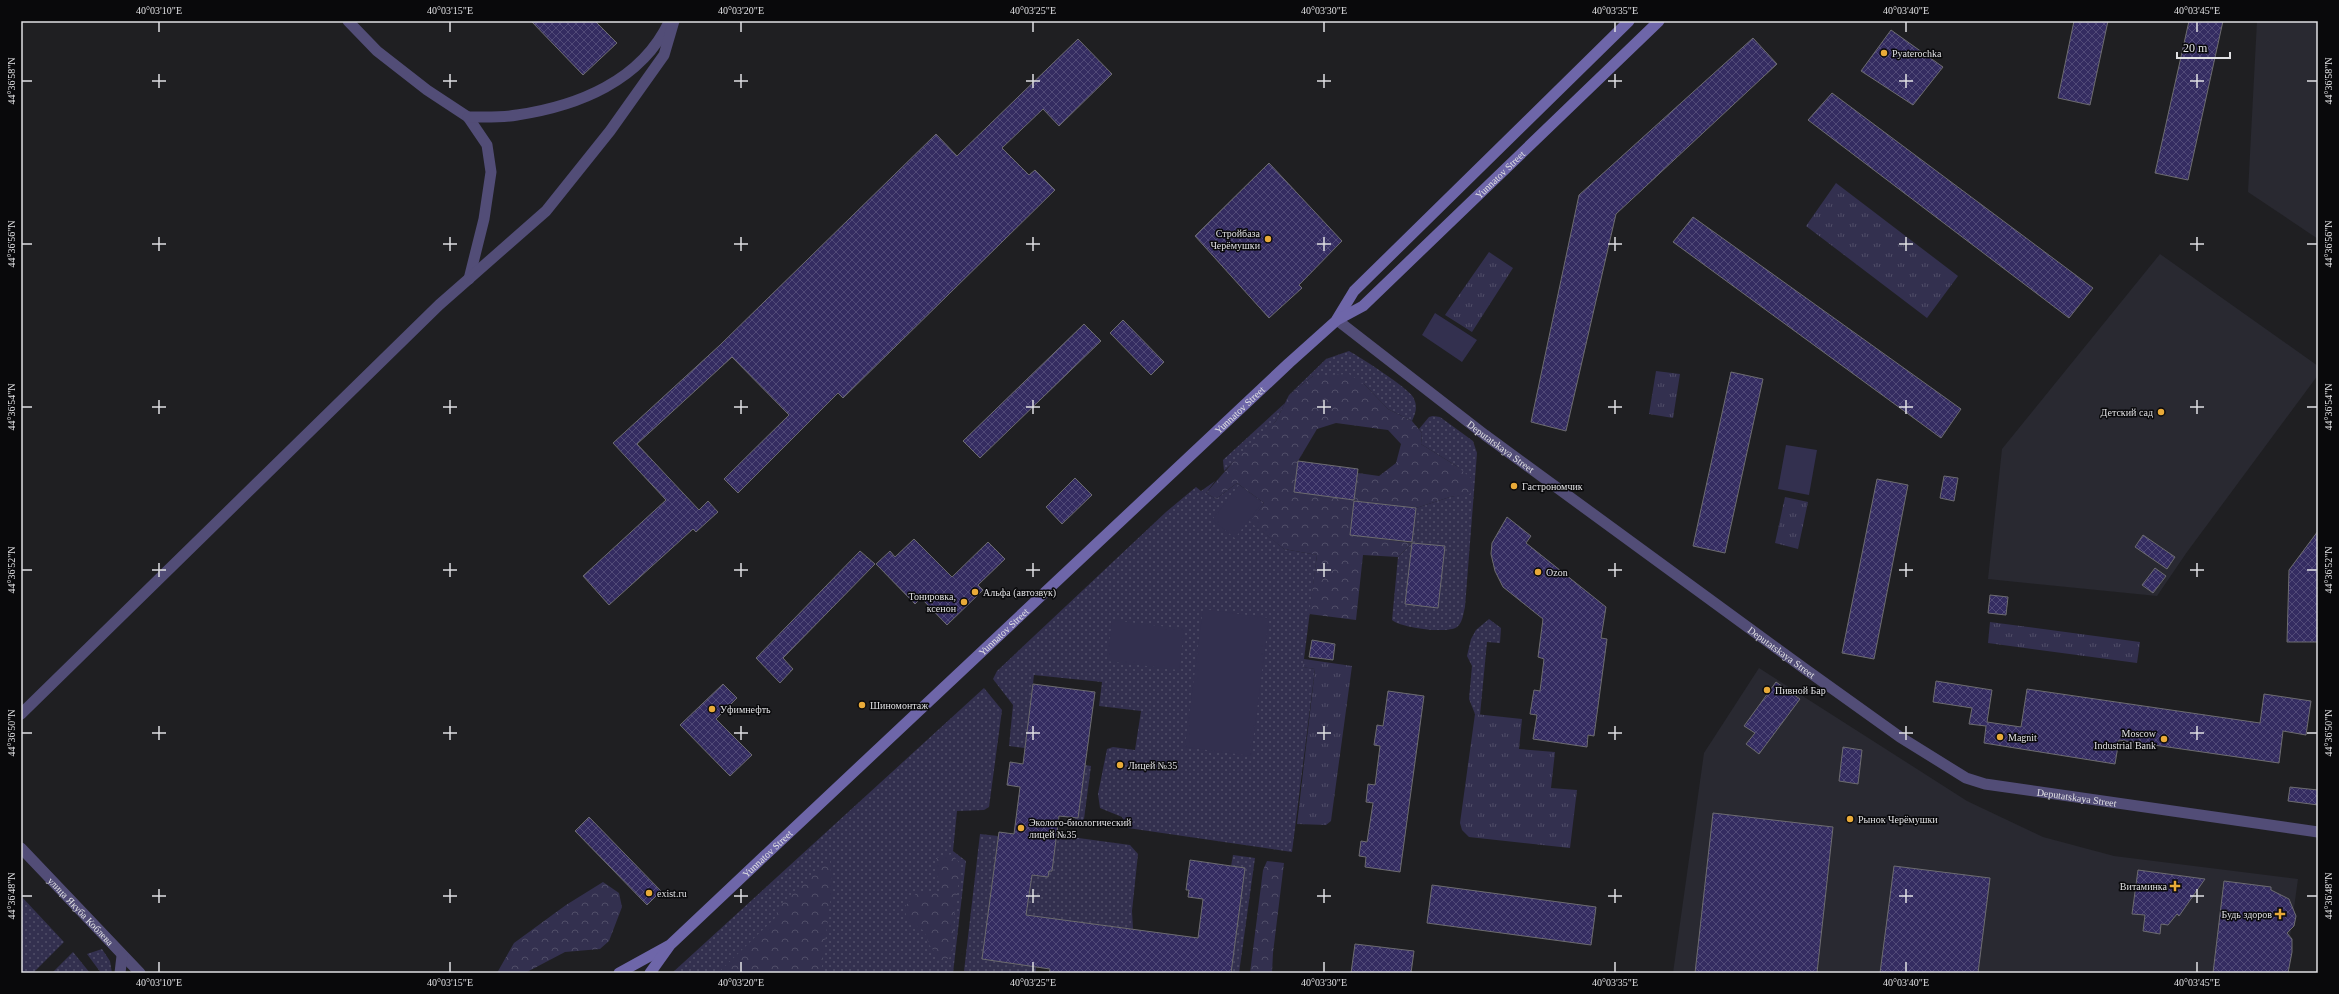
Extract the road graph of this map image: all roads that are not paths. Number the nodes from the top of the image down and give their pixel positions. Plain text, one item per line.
1 (348, 21) edge
2 (669, 21) edge
3 (674, 21) edge
4 (1629, 21) edge
5 (1659, 21) edge
6 (468, 117) junction
7 (469, 279) junction
8 (1337, 320) junction
9 (21, 714) edge
10 (2318, 832) edge
11 (21, 848) edge
12 (670, 945) junction
13 (122, 956) junction
14 (120, 973) edge
15 (140, 973) edge
16 (618, 973) edge
17 (650, 973) edge

1 - 6 street
2 - 6 street
3 - 7 street
4 - 8 main road, Yunnatov Street
5 - 8 main road, Yunnatov Street
6 - 7 street
7 - 9 street
8 - 10 street, Deputatskaya Street
8 - 12 main road, Yunnatov Street
11 - 13 street, улица Якуба Коблева
12 - 16 main road, Yunnatov Street
12 - 17 main road, Yunnatov Street
13 - 14 street
13 - 15 street, улица Якуба Коблева

